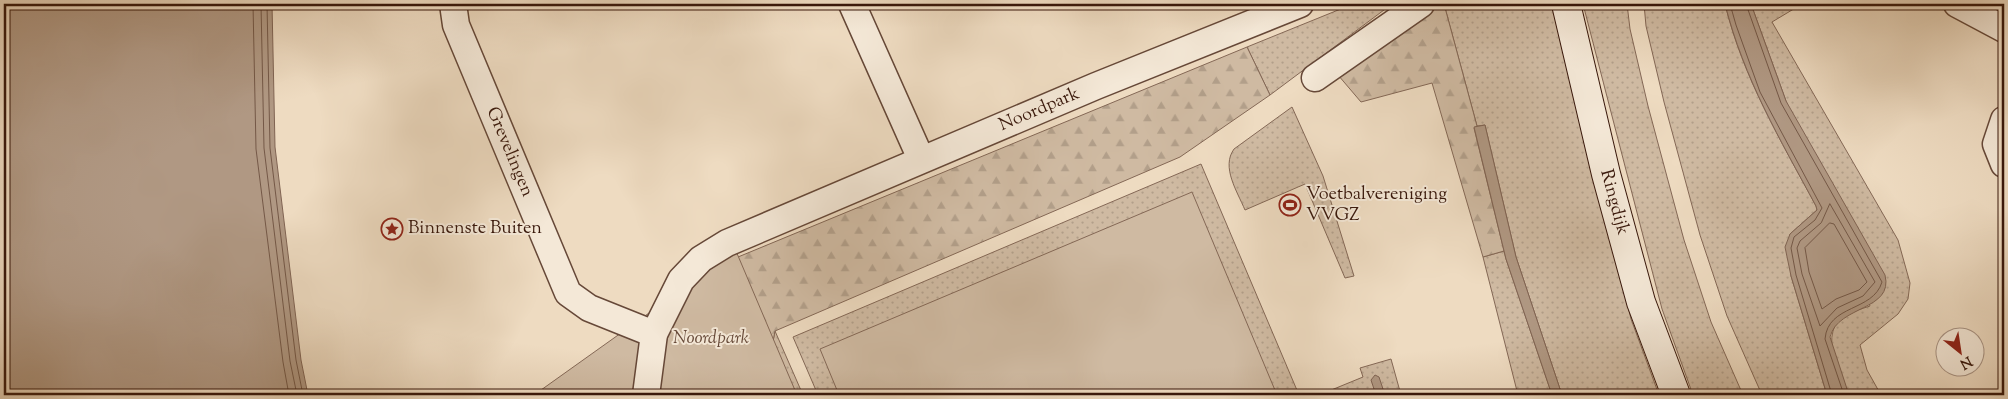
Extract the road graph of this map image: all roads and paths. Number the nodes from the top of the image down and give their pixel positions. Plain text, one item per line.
1 (453, 4) edge
2 (852, 4) edge
3 (1300, 4) edge
4 (1421, 4) edge
5 (1566, 4) edge
6 (1957, 4) edge
7 (2004, 29) edge
8 (1316, 78) dead end
9 (2004, 120) edge
10 (921, 159) junction
11 (2004, 164) edge
12 (654, 334) junction
13 (646, 395) edge
14 (1676, 395) edge

1 - 12 street, Grevelingen
2 - 10 street
3 - 10 street, Noordpark
4 - 8 street
5 - 14 main road, Ringdijk
6 - 7 street
9 - 11 street
10 - 12 street, Noordpark
12 - 13 street, Noordpark

